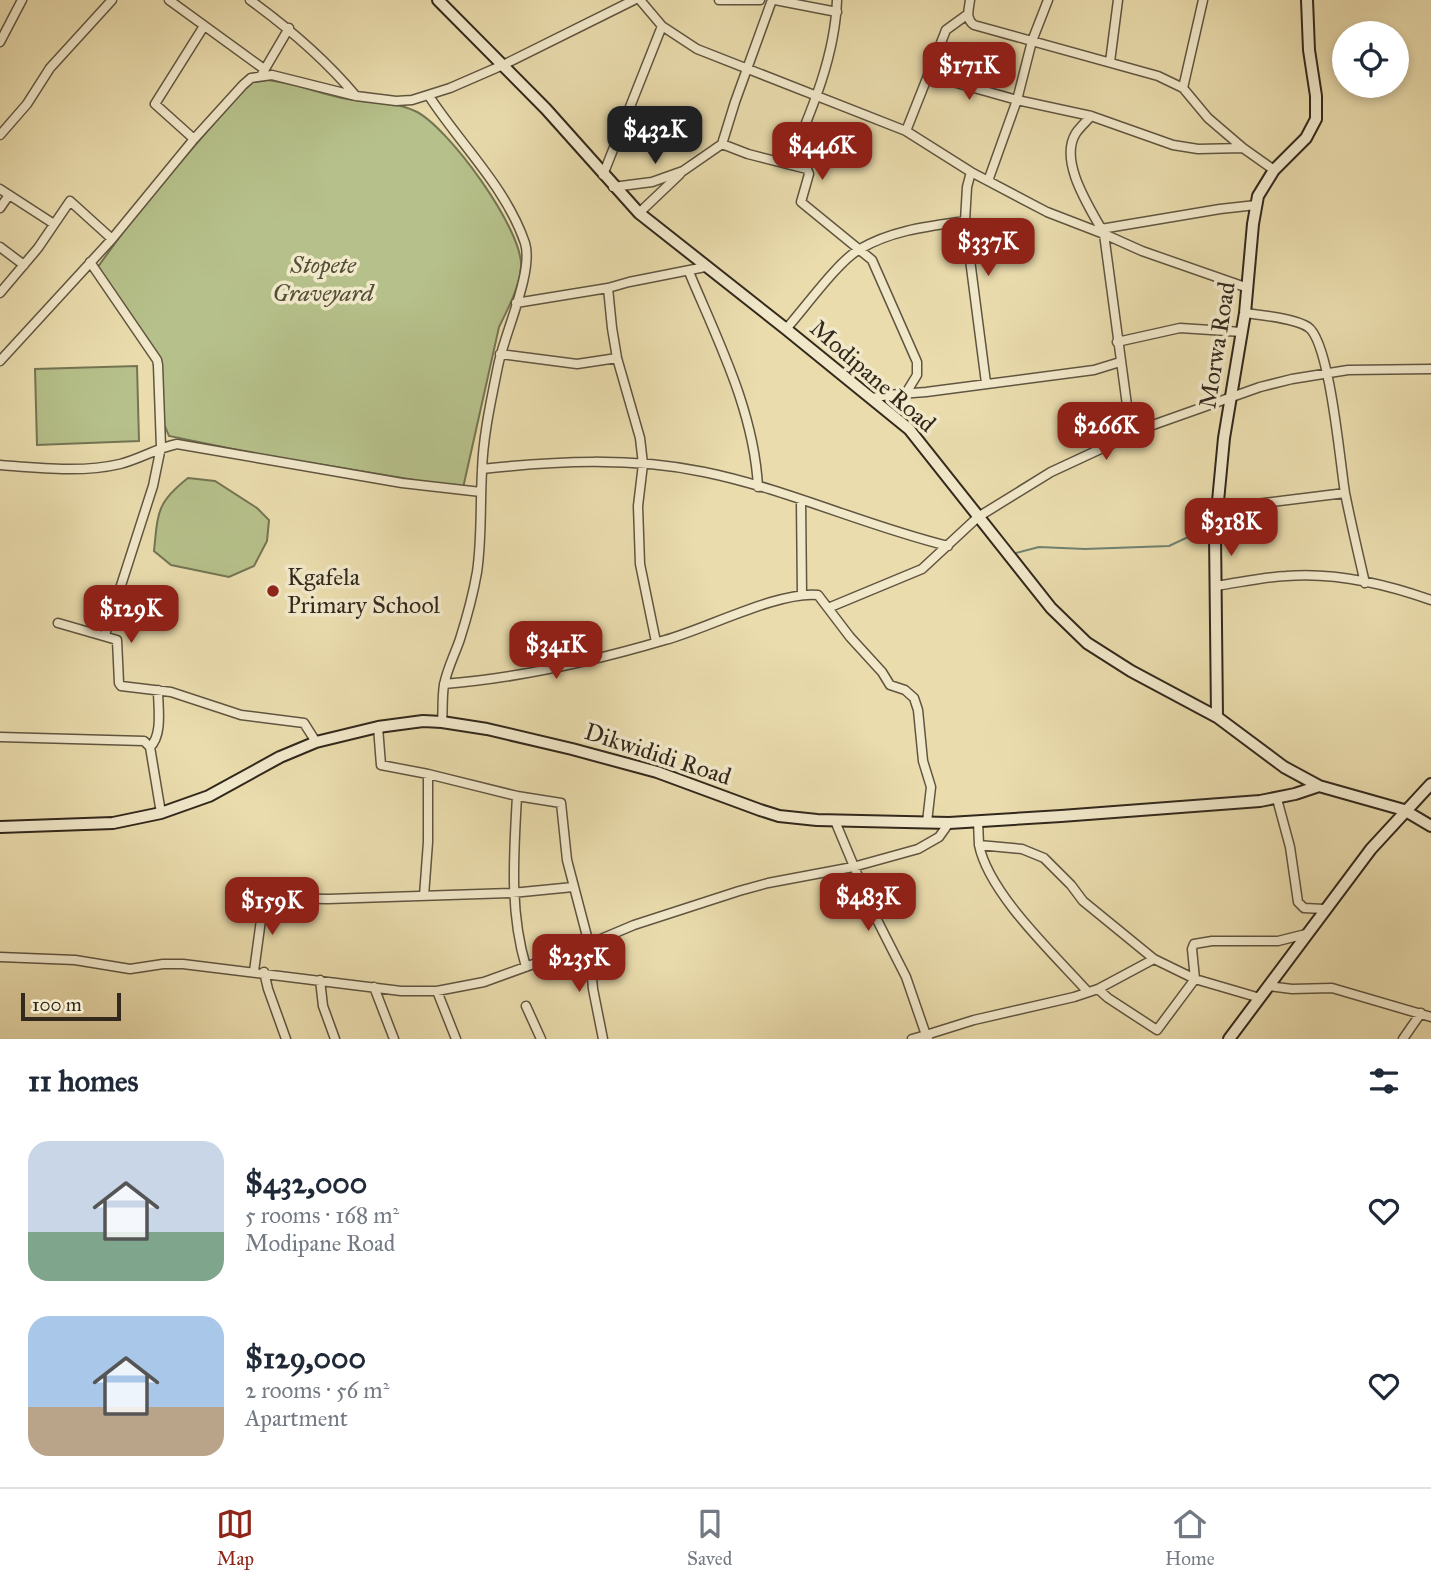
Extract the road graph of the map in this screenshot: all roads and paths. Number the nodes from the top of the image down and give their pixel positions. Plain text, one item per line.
1 (22, 0) edge
2 (112, 0) edge
3 (169, 0) edge
4 (250, 0) edge
5 (439, 0) edge
6 (634, 0) edge
7 (640, 0) edge
8 (719, 0) edge
9 (760, 0) edge
10 (773, 0) edge
11 (837, 0) edge
12 (970, 0) edge
13 (1048, 0) edge
14 (1118, 0) edge
15 (1203, 0) edge
16 (1307, 0) edge
17 (837, 12) junction
18 (968, 14) junction
19 (204, 26) junction
20 (662, 26) junction
21 (289, 28) junction
22 (1032, 41) junction
23 (0, 42) edge
24 (1110, 62) junction
25 (503, 65) junction
26 (748, 67) junction
27 (263, 72) junction
28 (928, 75) junction
29 (1183, 88) junction
30 (818, 95) junction
31 (356, 96) junction
32 (429, 96) junction
33 (1017, 100) junction
34 (1091, 116) junction
35 (906, 131) junction
36 (0, 134) edge
37 (194, 139) junction
38 (722, 144) junction
39 (1243, 148) junction
40 (789, 164) junction
41 (1274, 170) junction
42 (683, 171) junction
43 (971, 172) junction
44 (603, 176) junction
45 (988, 181) junction
46 (613, 187) junction
47 (0, 189) edge
48 (9, 195) junction
49 (1256, 205) junction
50 (0, 208) edge
51 (639, 214) junction
52 (965, 221) junction
53 (54, 224) junction
54 (1103, 231) junction
55 (112, 239) junction
56 (0, 247) edge
57 (860, 249) junction
58 (90, 262) junction
59 (24, 265) junction
60 (705, 267) junction
61 (689, 272) junction
62 (608, 288) junction
63 (1248, 288) junction
64 (0, 293) edge
65 (516, 303) junction
66 (1245, 313) junction
67 (786, 329) junction
68 (1242, 332) junction
69 (1117, 342) junction
70 (500, 354) junction
71 (617, 359) junction
72 (0, 361) edge
73 (1120, 362) junction
74 (1431, 369) edge
75 (1327, 372) junction
76 (986, 383) junction
77 (906, 393) junction
78 (873, 398) junction
79 (1230, 398) junction
80 (1131, 435) junction
81 (161, 447) junction
82 (643, 464) junction
83 (0, 465) edge
84 (482, 469) junction
85 (758, 486) junction
86 (481, 492) junction
87 (1345, 493) junction
88 (801, 501) junction
89 (1216, 509) junction
90 (978, 517) junction
91 (948, 546) junction
92 (1365, 583) junction
93 (1215, 586) junction
94 (802, 595) junction
95 (1431, 600) edge
96 (828, 608) junction
97 (58, 623) dead end
98 (105, 635) junction
99 (656, 642) junction
100 (444, 684) junction
101 (158, 690) junction
102 (1217, 717) junction
103 (442, 722) junction
104 (378, 727) junction
105 (0, 737) edge
106 (316, 743) junction
107 (150, 747) junction
108 (428, 774) junction
109 (1431, 783) edge
110 (1319, 786) junction
111 (517, 796) junction
112 (1277, 799) junction
113 (1404, 810) junction
114 (161, 813) junction
115 (835, 821) junction
116 (978, 821) junction
117 (927, 822) junction
118 (949, 823) junction
119 (1431, 826) edge
120 (0, 827) edge
121 (979, 845) junction
122 (853, 867) junction
123 (573, 887) junction
124 (513, 893) junction
125 (425, 896) junction
126 (1324, 909) junction
127 (1306, 934) junction
128 (589, 944) junction
129 (0, 957) edge
130 (1154, 959) junction
131 (526, 967) junction
132 (254, 971) junction
133 (264, 972) junction
134 (1195, 979) junction
135 (320, 980) junction
136 (1268, 986) junction
137 (374, 987) junction
138 (1098, 989) junction
139 (437, 991) junction
140 (1088, 992) junction
141 (1260, 998) junction
142 (526, 1006) dead end
143 (1421, 1013) junction
144 (1431, 1017) edge
145 (928, 1037) edge
146 (286, 1039) edge
147 (335, 1039) edge
148 (394, 1039) edge
149 (456, 1039) edge
150 (541, 1039) edge
151 (603, 1039) edge
152 (912, 1039) edge
153 (1230, 1039) edge
154 (1403, 1039) edge

1 - 23 street
2 - 36 street
3 - 19 street
4 - 21 street
5 - 25 main road, Modipane Road
6 - 25 street
7 - 20 street
8 - 9 street
10 - 17 street
10 - 26 street
11 - 17 street
12 - 18 street
13 - 22 street
14 - 24 street
15 - 29 street
16 - 41 main road, Morwa Road
17 - 30 street
18 - 22 street
18 - 28 street
19 - 27 street
19 - 37 street
20 - 26 street
20 - 44 street
21 - 27 street
21 - 31 street
22 - 24 street
22 - 33 street
24 - 29 street
25 - 32 street
25 - 44 main road, Modipane Road
26 - 30 street
26 - 38 street
27 - 31 street
27 - 37 street
28 - 33 street
28 - 35 street
29 - 39 street
30 - 35 street
30 - 40 street
31 - 32 street
32 - 65 street
33 - 34 street
33 - 45 street
34 - 39 street
34 - 54 street
35 - 43 street
37 - 55 street
38 - 40 street
38 - 42 street
39 - 41 street
40 - 57 street
41 - 49 main road, Morwa Road
42 - 46 street
42 - 51 street
43 - 45 street
43 - 52 street
44 - 46 main road, Modipane Road
45 - 54 street
46 - 51 main road, Modipane Road
47 - 48 street
48 - 50 street
48 - 53 street
49 - 54 street
49 - 63 main road, Morwa Road
51 - 60 main road, Modipane Road
52 - 57 street
52 - 76 street
53 - 55 street
53 - 59 street
54 - 63 street
54 - 69 street
55 - 58 street
56 - 59 street
57 - 67 street
57 - 77 street
58 - 72 street
58 - 81 street
59 - 64 street
60 - 61 street
60 - 67 main road, Modipane Road
61 - 62 street
61 - 85 street
62 - 65 street
62 - 71 street
63 - 66 main road, Morwa Road
65 - 70 street
66 - 68 main road, Morwa Road
66 - 75 street
67 - 78 main road, Modipane Road
68 - 69 street
68 - 79 main road, Morwa Road
69 - 73 street
70 - 71 street
70 - 84 street
71 - 82 street
73 - 76 street
73 - 80 street
74 - 75 street
75 - 79 street
75 - 87 street
76 - 77 street
77 - 78 street
78 - 90 main road, Modipane Road
79 - 80 street
79 - 89 main road, Morwa Road
80 - 90 street
81 - 83 street
81 - 86 street
81 - 98 street
82 - 84 street
82 - 85 street
82 - 99 street
84 - 86 street
85 - 88 street
86 - 100 street
87 - 89 street
87 - 92 street
88 - 91 street
88 - 94 street
89 - 93 main road, Morwa Road
90 - 91 street
90 - 102 main road, Modipane Road
91 - 96 street
92 - 93 street
92 - 95 street
93 - 102 main road, Morwa Road
94 - 96 street
94 - 99 street
96 - 117 street
97 - 98 street
98 - 101 street
99 - 100 street
100 - 103 street
101 - 106 street
101 - 107 street
102 - 110 main road, Modipane Road
103 - 104 main road, Dikwididi Road
103 - 115 main road, Dikwididi Road
104 - 106 main road, Dikwididi Road
104 - 108 street
105 - 107 street
106 - 114 main road, Dikwididi Road
107 - 114 street
108 - 111 street
108 - 125 street
109 - 113 main road
110 - 112 main road, Dikwididi Road
110 - 113 main road, Modipane Road
111 - 123 street
111 - 124 street
112 - 116 main road, Dikwididi Road
112 - 126 street
113 - 119 main road, Modipane Road
113 - 126 main road
114 - 120 main road, Dikwididi Road
115 - 117 main road, Dikwididi Road
115 - 122 street
116 - 118 main road, Dikwididi Road
116 - 121 street
117 - 118 main road, Dikwididi Road
118 - 122 street
121 - 130 street
121 - 140 street
122 - 128 street
122 - 145 street
123 - 124 street
123 - 128 street
124 - 125 street
124 - 131 street
125 - 132 street
126 - 127 main road
127 - 134 street
127 - 136 main road
128 - 131 street
128 - 151 street
129 - 132 street
130 - 134 street
130 - 138 street
131 - 139 street
132 - 133 street
133 - 135 street
133 - 146 street
134 - 138 street
134 - 141 street
135 - 137 street
135 - 147 street
136 - 141 main road
136 - 143 street
137 - 139 street
137 - 148 street
138 - 140 street
139 - 149 street
140 - 145 street
141 - 153 main road
142 - 150 street
143 - 144 street
143 - 154 street
145 - 152 street

